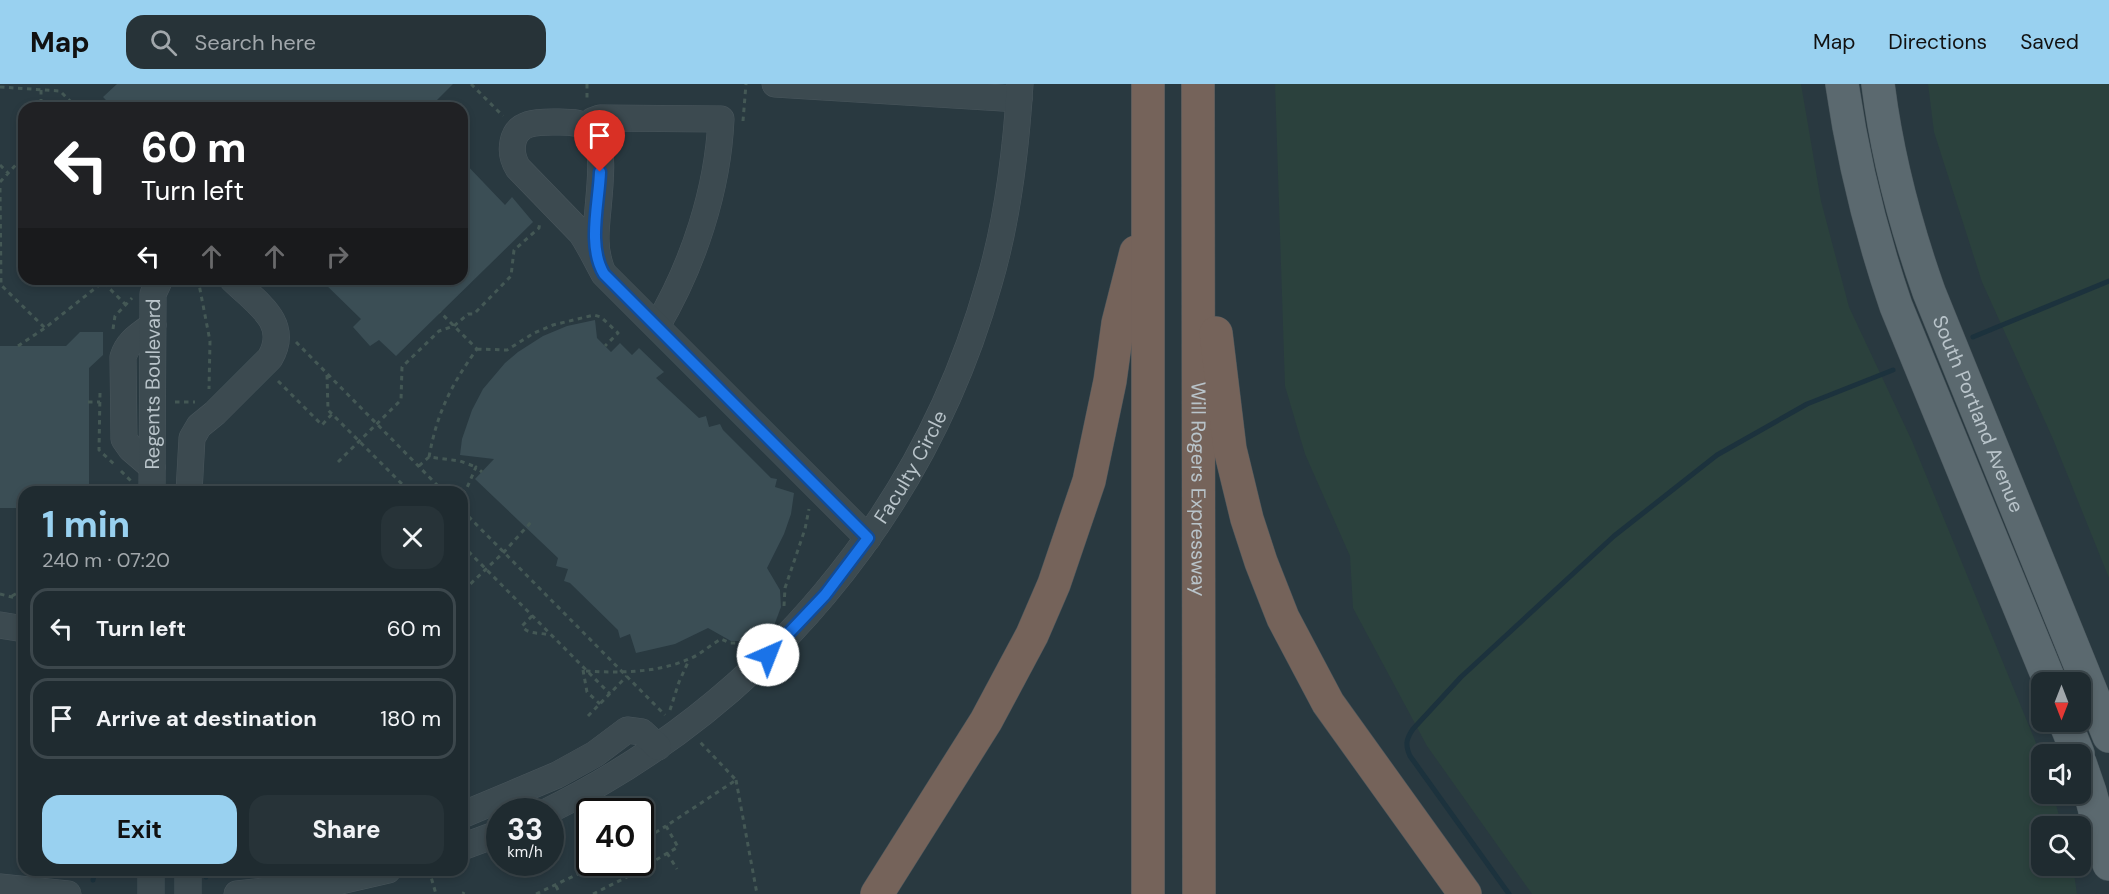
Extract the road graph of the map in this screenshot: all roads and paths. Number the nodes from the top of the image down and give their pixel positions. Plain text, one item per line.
1 (471, 84) edge
2 (587, 84) edge
3 (775, 84) edge
4 (1148, 84) edge
5 (1198, 84) edge
6 (1842, 84) edge
7 (1878, 84) edge
8 (0, 87) edge
9 (41, 90) junction
10 (1020, 92) edge
11 (41, 102) edge
12 (71, 102) edge
13 (587, 118) junction
14 (509, 121) dead end
15 (18, 162) edge
16 (0, 165) edge
17 (8, 173) junction
18 (0, 182) edge
19 (0, 188) edge
20 (1198, 188) junction
21 (1148, 203) junction
22 (537, 216) dead end
23 (0, 236) edge
24 (600, 268) junction
25 (98, 285) edge
26 (107, 285) edge
27 (157, 285) edge
28 (199, 285) edge
29 (238, 285) edge
30 (126, 305) dead end
31 (440, 312) dead end
32 (454, 326) junction
33 (657, 326) junction
34 (45, 328) junction
35 (294, 340) dead end
36 (18, 346) dead end
37 (605, 346) dead end
38 (477, 349) junction
39 (327, 373) junction
40 (278, 380) dead end
41 (209, 392) dead end
42 (88, 402) dead end
43 (100, 402) dead end
44 (175, 402) dead end
45 (198, 402) dead end
46 (332, 414) junction
47 (377, 424) junction
48 (360, 442) junction
49 (429, 457) junction
50 (338, 462) dead end
51 (419, 466) junction
52 (476, 466) junction
53 (482, 472) dead end
54 (152, 480) edge
55 (189, 486) edge
56 (404, 486) edge
57 (438, 486) edge
58 (468, 486) edge
59 (810, 502) dead end
60 (468, 516) edge
61 (532, 522) dead end
62 (868, 538) junction
63 (468, 551) edge
64 (504, 552) junction
65 (486, 569) junction
66 (468, 586) edge
67 (18, 592) edge
68 (0, 594) edge
69 (10, 597) junction
70 (18, 599) edge
71 (783, 614) dead end
72 (532, 616) junction
73 (0, 625) edge
74 (18, 628) edge
75 (550, 636) junction
76 (754, 642) dead end
77 (690, 659) junction
78 (581, 667) junction
79 (586, 671) junction
80 (2046, 672) edge
81 (624, 673) junction
82 (627, 676) junction
83 (610, 694) junction
84 (600, 704) junction
85 (588, 716) dead end
86 (694, 736) dead end
87 (2109, 736) edge
88 (658, 747) junction
89 (736, 780) junction
90 (2091, 796) edge
91 (564, 803) edge
92 (468, 812) edge
93 (666, 826) junction
94 (654, 833) edge
95 (486, 838) edge
96 (468, 845) edge
97 (667, 853) junction
98 (2109, 864) edge
99 (677, 869) dead end
100 (151, 876) edge
101 (188, 876) edge
102 (362, 876) edge
103 (431, 876) edge
104 (576, 876) edge
105 (625, 878) joint
106 (556, 886) junction
107 (0, 887) edge
108 (602, 889) junction
109 (68, 894) edge
110 (151, 894) edge
111 (188, 894) edge
112 (237, 894) edge
113 (436, 894) edge
114 (536, 894) edge
115 (560, 894) edge
116 (593, 894) edge
117 (605, 894) edge
118 (757, 894) edge
119 (877, 894) edge
120 (1148, 894) edge
121 (1199, 894) edge
122 (1465, 894) edge

1 - 14 path
2 - 13 path
3 - 10 street
4 - 21 highway
5 - 20 highway, Will Rogers Expressway
6 - 80 main road, South Portland Avenue
7 - 87 main road, South Portland Avenue
8 - 9 path
9 - 11 path
9 - 12 path
10 - 62 street, Faculty Circle
13 - 24 street
13 - 24 street
13 - 33 street
15 - 17 path
16 - 17 path
17 - 18 path
19 - 23 path
20 - 121 highway, Will Rogers Expressway
20 - 122 highway
21 - 119 highway
21 - 120 highway
22 - 32 path
23 - 34 path
24 - 33 street
25 - 34 path
26 - 30 path
27 - 54 street, Regents Boulevard
28 - 41 path
29 - 55 street, Regents Boulevard
31 - 32 path
32 - 38 path
32 - 47 path
33 - 62 street
34 - 36 path
35 - 39 path
37 - 38 path
38 - 49 path
39 - 46 path
39 - 47 path
40 - 46 path
42 - 43 path
44 - 45 path
46 - 48 path
47 - 48 path
47 - 51 path
48 - 50 path
48 - 56 path
49 - 51 path
49 - 52 path
51 - 57 path
52 - 53 path
52 - 58 path
59 - 71 path
60 - 64 path
61 - 64 path
62 - 88 street, Faculty Circle
63 - 65 path
64 - 65 path
64 - 81 path
65 - 66 path
65 - 72 path
67 - 69 path
68 - 69 path
69 - 70 path
72 - 75 path
72 - 75 path
73 - 74 street
75 - 78 path
76 - 77 path
77 - 81 path
77 - 82 path
78 - 79 path
78 - 84 path
79 - 81 path
79 - 83 path
81 - 82 path
82 - 83 path
83 - 84 path
84 - 85 path
86 - 89 path
88 - 91 street, Faculty Circle
88 - 92 street
89 - 93 path
89 - 118 path
90 - 98 main road
93 - 94 path
93 - 97 path
95 - 96 street
97 - 99 path
97 - 105 path
100 - 110 street
101 - 111 street
102 - 112 street
103 - 113 path
104 - 106 path
105 - 108 path
106 - 114 path
106 - 115 path
107 - 109 street
108 - 116 path
108 - 117 path

